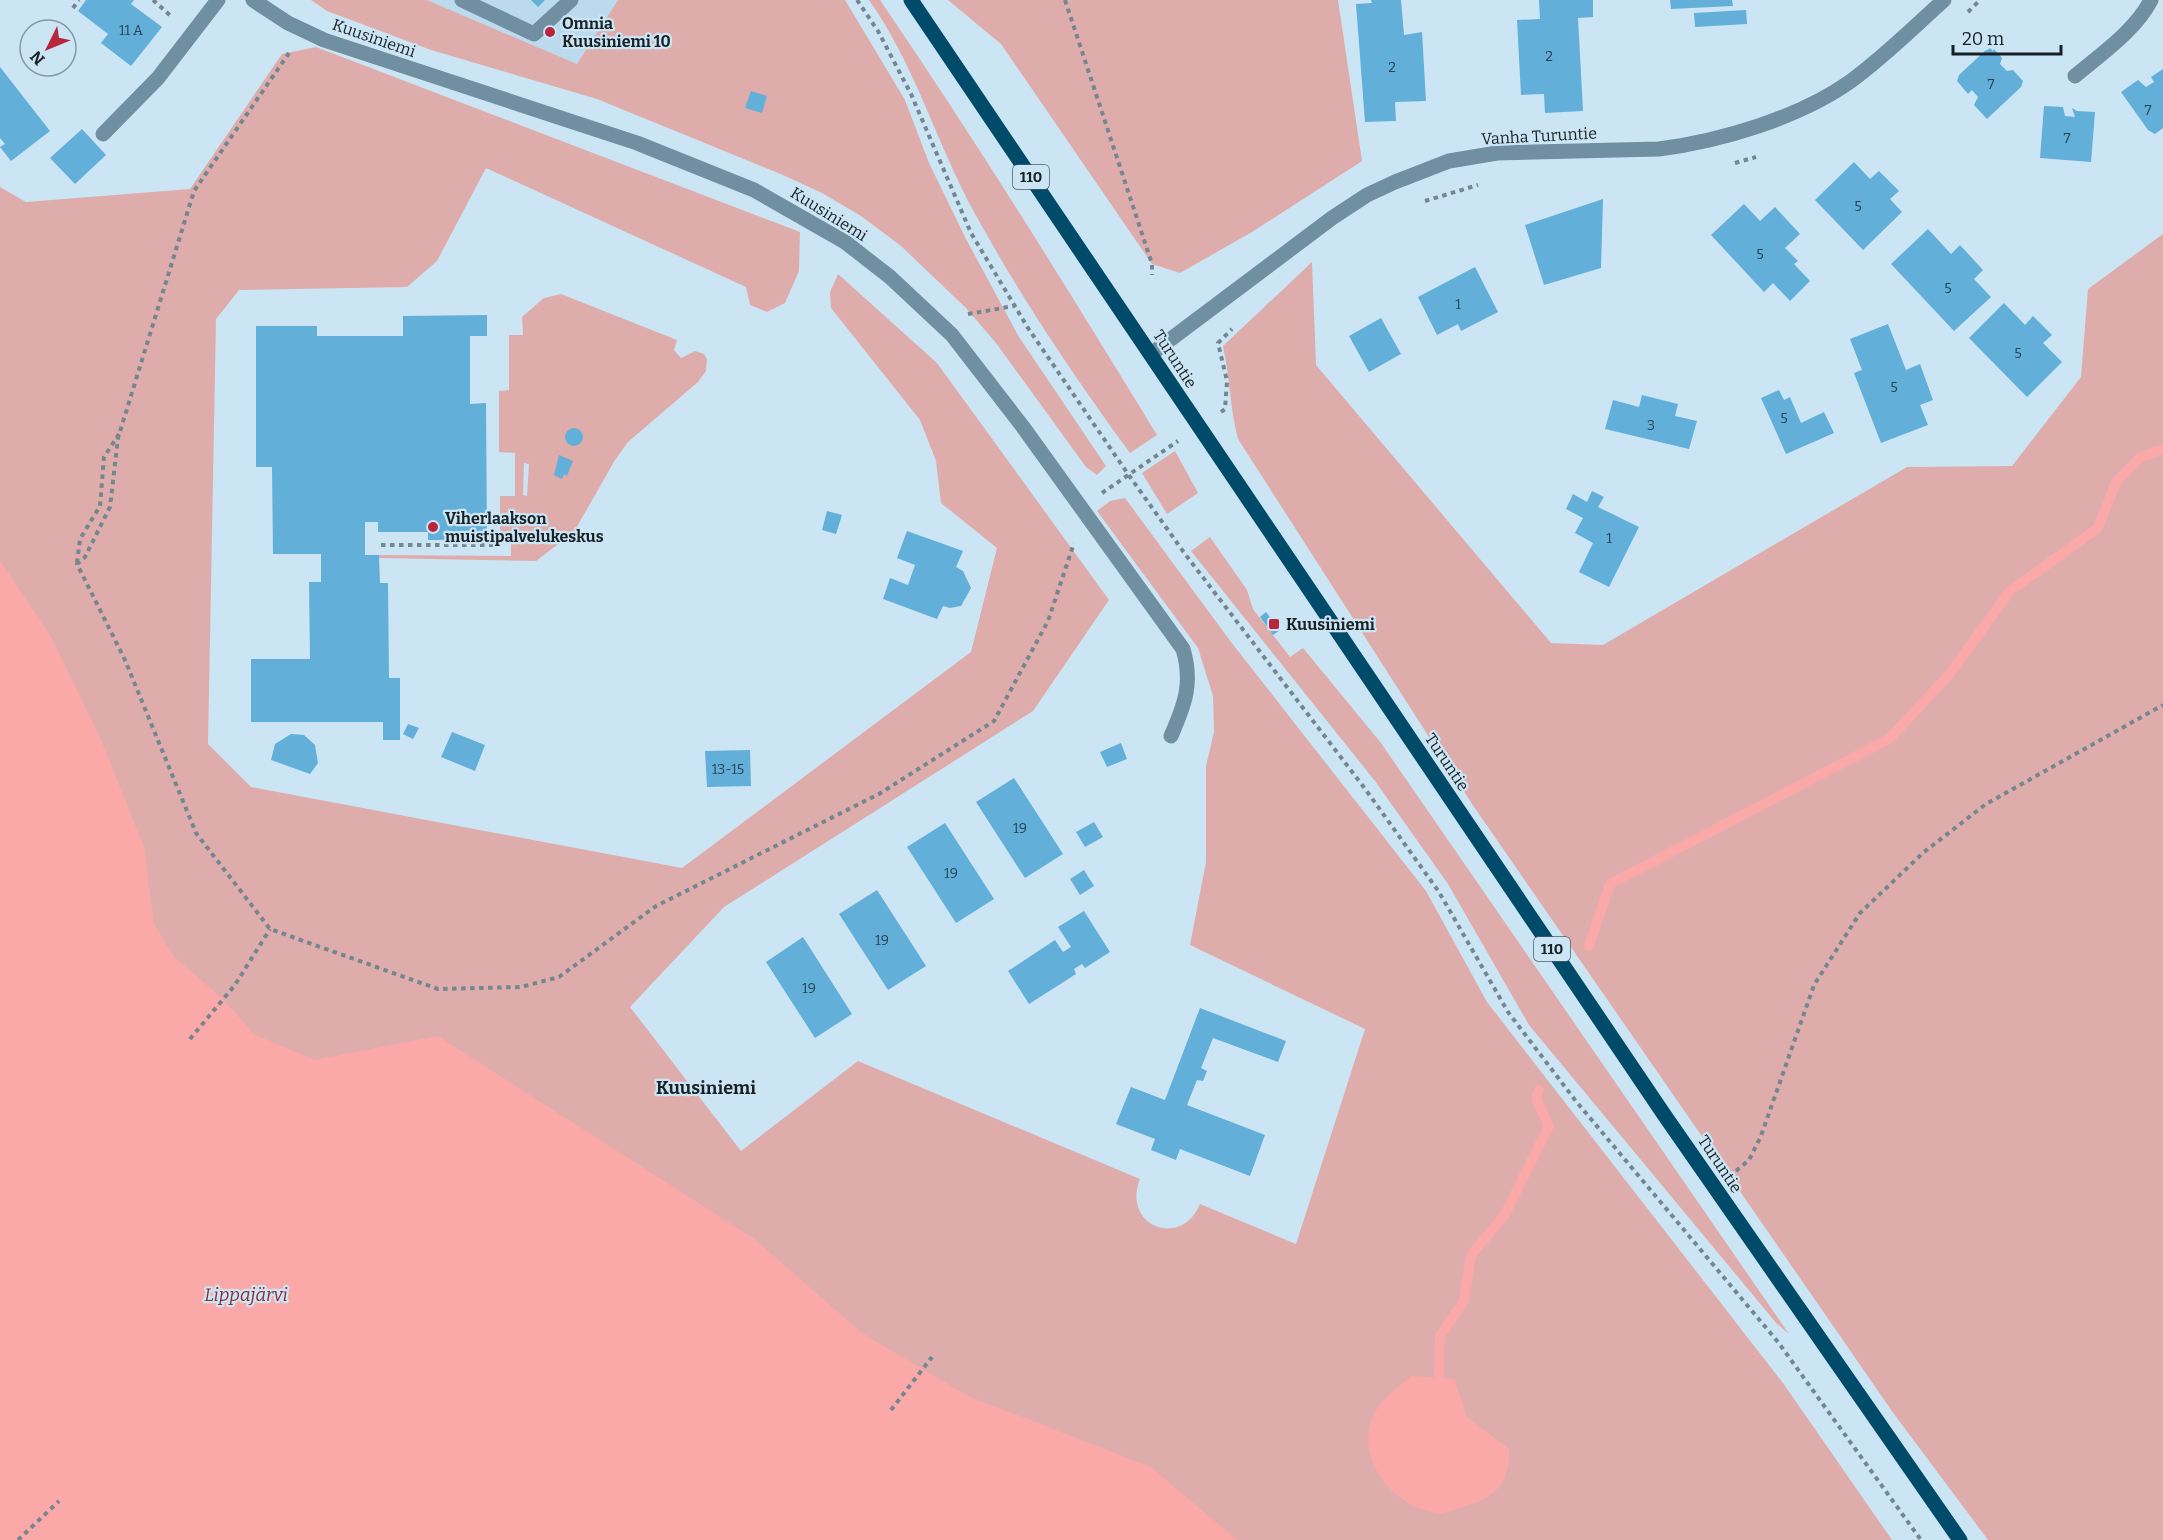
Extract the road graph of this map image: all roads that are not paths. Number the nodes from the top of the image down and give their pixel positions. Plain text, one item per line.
1 (218, 0) edge
2 (253, 0) edge
3 (462, 0) edge
4 (571, 0) edge
5 (911, 0) edge
6 (1944, 0) edge
7 (2151, 0) edge
8 (2075, 76) dead end
9 (103, 134) dead end
10 (1151, 354) junction
11 (1171, 736) dead end
12 (1960, 1540) edge

1 - 9 street
2 - 11 street, Kuusiniemi
3 - 4 street
5 - 10 main road, Turuntie / 110
6 - 10 street, Vanha Turuntie
7 - 8 street
10 - 12 main road, Turuntie / 110

